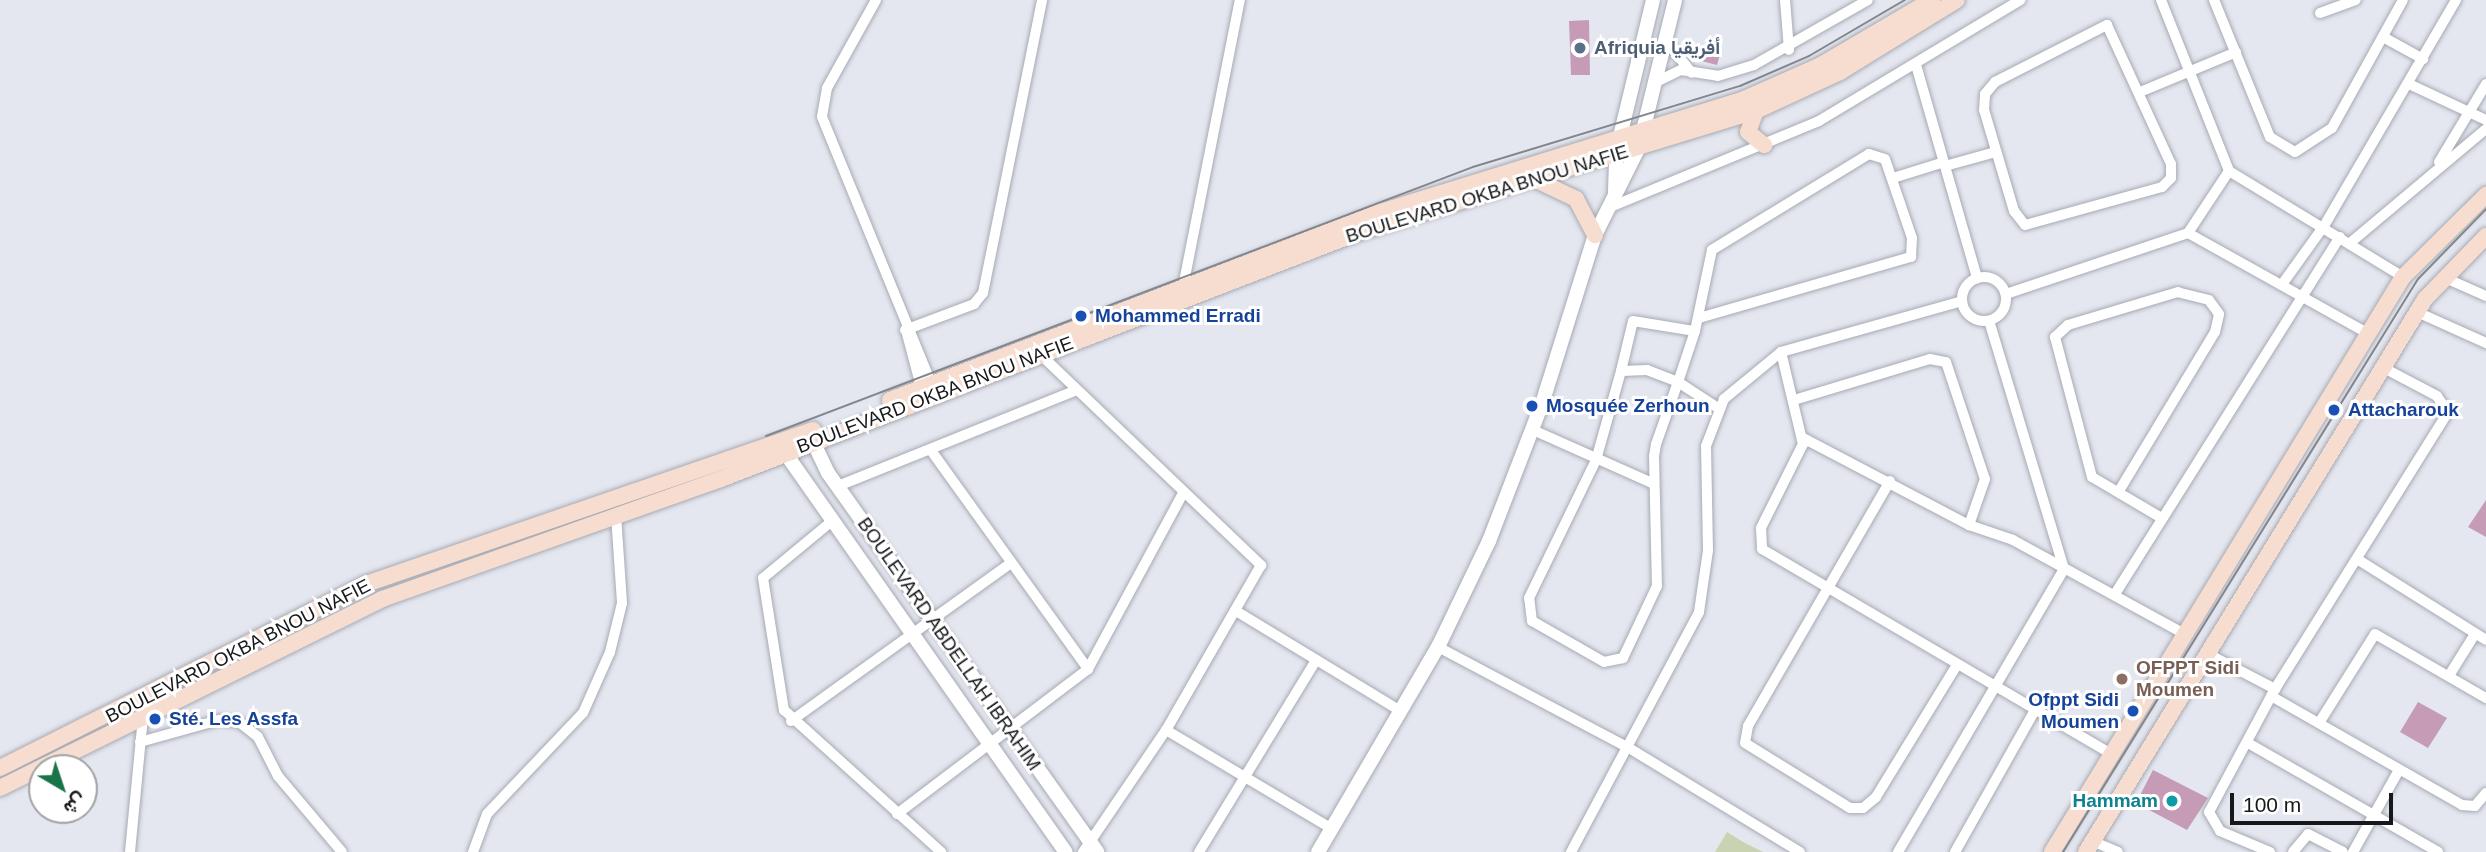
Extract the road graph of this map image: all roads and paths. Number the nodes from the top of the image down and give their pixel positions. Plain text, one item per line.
1 (876, 0) edge
2 (1042, 0) edge
3 (1240, 0) edge
4 (1653, 0) edge
5 (1675, 0) edge
6 (1786, 0) edge
7 (1868, 0) edge
8 (1932, 0) edge
9 (1957, 0) edge
10 (2020, 0) edge
11 (2161, 0) edge
12 (2214, 0) edge
13 (2356, 0) edge
14 (2403, 0) edge
15 (2456, 0) edge
16 (2320, 13) dead end
17 (2382, 37) junction
18 (1666, 40) junction
19 (1788, 50) junction
20 (2236, 52) junction
21 (2423, 59) junction
22 (1916, 65) junction
23 (2190, 71) junction
24 (1694, 75) junction
25 (1656, 82) junction
26 (2409, 84) junction
27 (2486, 84) edge
28 (2140, 92) junction
29 (1756, 111) junction
30 (2468, 114) junction
31 (2486, 120) edge
32 (2486, 129) edge
33 (1641, 139) junction
34 (1764, 145) junction
35 (1618, 146) junction
36 (1996, 152) junction
37 (1944, 164) junction
38 (2435, 170) junction
39 (2229, 171) junction
40 (1530, 178) junction
41 (1893, 178) junction
42 (1615, 191) junction
43 (2486, 195) edge
44 (1608, 208) junction
45 (2324, 226) junction
46 (2188, 233) junction
47 (1595, 235) junction
48 (2486, 236) edge
49 (2345, 240) junction
50 (2403, 277) junction
51 (2443, 277) junction
52 (1978, 278) junction
53 (2283, 283) junction
54 (2486, 284) edge
55 (1182, 293) junction
56 (2006, 294) junction
57 (2481, 294) edge
58 (2304, 296) junction
59 (1962, 301) junction
60 (2417, 312) junction
61 (1699, 318) junction
62 (1989, 321) junction
63 (1695, 331) junction
64 (906, 332) junction
65 (2369, 334) junction
66 (2486, 343) edge
67 (1781, 352) junction
68 (1040, 354) junction
69 (2382, 367) junction
70 (1621, 371) junction
71 (1678, 382) junction
72 (928, 391) junction
73 (1074, 391) junction
74 (1794, 400) junction
75 (1718, 408) junction
76 (1533, 430) junction
77 (810, 437) junction
78 (1803, 438) junction
79 (782, 448) junction
80 (930, 449) junction
81 (1596, 460) junction
82 (1890, 481) junction
83 (1652, 483) junction
84 (838, 486) junction
85 (2119, 491) junction
86 (1182, 495) junction
87 (616, 514) junction
88 (2160, 517) junction
89 (832, 521) junction
90 (1969, 525) junction
91 (2357, 559) junction
92 (1011, 563) junction
93 (2064, 569) junction
94 (1826, 589) junction
95 (2115, 594) junction
96 (1236, 611) junction
97 (933, 620) junction
98 (912, 633) junction
99 (2185, 634) junction
100 (2475, 634) junction
101 (2486, 640) edge
102 (1438, 647) junction
103 (2208, 654) junction
104 (1316, 660) junction
105 (1957, 664) junction
106 (1088, 669) junction
107 (2450, 674) junction
108 (1997, 688) junction
109 (2273, 693) junction
110 (2486, 698) edge
111 (2035, 710) junction
112 (1402, 712) junction
113 (143, 717) junction
114 (790, 721) junction
115 (2319, 723) junction
116 (1009, 728) junction
117 (1166, 730) junction
118 (140, 742) junction
119 (2248, 743) junction
120 (990, 744) junction
121 (1629, 748) junction
122 (2113, 755) junction
123 (0, 768) edge
124 (2399, 770) junction
125 (1243, 777) junction
126 (0, 788) edge
127 (2486, 793) edge
128 (2375, 813) junction
129 (897, 814) junction
130 (1332, 829) junction
131 (2089, 847) edge
132 (1090, 850) edge
133 (130, 852) edge
134 (342, 852) edge
135 (473, 852) edge
136 (941, 852) edge
137 (1066, 852) edge
138 (1199, 852) edge
139 (1318, 852) edge
140 (1571, 852) edge
141 (1800, 852) edge
142 (1898, 852) edge
143 (1955, 852) edge
144 (2052, 852) edge
145 (2118, 852) edge
146 (2270, 852) edge
147 (2293, 852) edge
148 (2343, 852) edge
149 (2353, 852) edge
150 (2438, 852) edge

1 - 64 street
2 - 64 street
3 - 55 street
4 - 35 street
5 - 18 street
6 - 19 street
7 - 19 street
8 - 33 main road, BOULEVARD OKBA BNOU NAFIE
9 - 29 main road, BOULEVARD OKBA BNOU NAFIE
10 - 22 street
11 - 23 street
12 - 20 street
13 - 16 street
14 - 17 street
15 - 21 street
17 - 20 street
17 - 21 street
18 - 24 street
18 - 25 street
19 - 24 street
20 - 23 street
21 - 26 street
22 - 34 street
22 - 37 street
23 - 28 street
23 - 39 street
24 - 25 street
25 - 33 street
26 - 30 street
26 - 45 street
27 - 30 street
28 - 36 street
28 - 36 street
29 - 33 main road, BOULEVARD OKBA BNOU NAFIE
29 - 34 main road
30 - 31 street
30 - 38 street
32 - 38 street
33 - 35 main road, BOULEVARD OKBA BNOU NAFIE
33 - 42 street
34 - 44 street
35 - 40 main road, BOULEVARD OKBA BNOU NAFIE
35 - 42 street
35 - 55 main road, BOULEVARD OKBA BNOU NAFIE
36 - 37 street
37 - 41 street
37 - 52 street
38 - 49 street
39 - 45 street
39 - 46 street
40 - 47 main road
40 - 55 main road, BOULEVARD OKBA BNOU NAFIE
41 - 61 street
41 - 61 street
42 - 44 street
43 - 50 main road
44 - 47 street
45 - 49 street
45 - 53 street
46 - 53 street
46 - 56 street
47 - 76 street
48 - 51 main road
49 - 50 street
49 - 58 street
50 - 65 main road
51 - 57 street
51 - 60 main road
52 - 56 street
52 - 59 street
53 - 58 street
54 - 57 street
55 - 68 main road, BOULEVARD OKBA BNOU NAFIE
55 - 72 main road, BOULEVARD OKBA BNOU NAFIE
56 - 62 street
58 - 65 street
58 - 88 street
59 - 62 street
59 - 67 street
60 - 66 street
60 - 69 main road
61 - 63 street
62 - 93 street
63 - 70 street
63 - 71 street
64 - 72 street
65 - 99 main road
67 - 74 street
67 - 75 street
68 - 72 main road, BOULEVARD OKBA BNOU NAFIE
68 - 73 street
69 - 91 street
69 - 103 main road
70 - 71 street
70 - 81 street
71 - 75 street
71 - 83 street
72 - 77 main road, BOULEVARD OKBA BNOU NAFIE
73 - 80 street
73 - 86 street
74 - 78 street
74 - 90 street
75 - 121 street
76 - 81 street
76 - 102 street
77 - 79 main road, BOULEVARD OKBA BNOU NAFIE
77 - 84 street, BOULEVARD ABDELLAH IBRAHIM
78 - 82 street
78 - 94 street
79 - 87 main road, BOULEVARD OKBA BNOU NAFIE
79 - 89 street, BOULEVARD ABDELLAH IBRAHIM
79 - 123 main road, BOULEVARD OKBA BNOU NAFIE
80 - 84 street
80 - 92 street
81 - 83 street
81 - 83 street
82 - 90 street
82 - 94 street
84 - 97 street, BOULEVARD ABDELLAH IBRAHIM
85 - 85 street
85 - 88 street
86 - 96 street
86 - 106 street
87 - 113 main road, BOULEVARD OKBA BNOU NAFIE
87 - 135 street
88 - 95 street
89 - 98 street, BOULEVARD ABDELLAH IBRAHIM
89 - 114 street
90 - 93 street
91 - 100 street
91 - 109 street
92 - 97 street
92 - 106 street
93 - 95 street
93 - 108 street
94 - 105 street
94 - 105 street
95 - 99 street
96 - 104 street
96 - 117 street
97 - 98 street
97 - 116 street, BOULEVARD ABDELLAH IBRAHIM
98 - 114 street
98 - 120 street, BOULEVARD ABDELLAH IBRAHIM
99 - 122 main road
100 - 101 street
100 - 107 street
102 - 112 street
102 - 121 street
103 - 109 street
103 - 131 main road
104 - 112 street
104 - 125 street
105 - 108 street
106 - 116 street
107 - 110 street
107 - 115 street
108 - 111 street
108 - 142 street
109 - 115 street
109 - 119 street
111 - 122 street
111 - 143 street
112 - 130 street
113 - 118 street
113 - 126 main road, BOULEVARD OKBA BNOU NAFIE
114 - 129 street
115 - 124 street
116 - 120 street
116 - 132 street, BOULEVARD ABDELLAH IBRAHIM
117 - 125 street
117 - 132 street
118 - 133 street
118 - 134 street
119 - 128 street
119 - 146 street
120 - 129 street
120 - 137 street, BOULEVARD ABDELLAH IBRAHIM
121 - 140 street
121 - 141 street
122 - 144 main road
124 - 127 street
124 - 128 street
125 - 130 street
125 - 138 street
128 - 149 street
128 - 150 street
129 - 136 street
130 - 139 street
131 - 145 street
147 - 148 street

